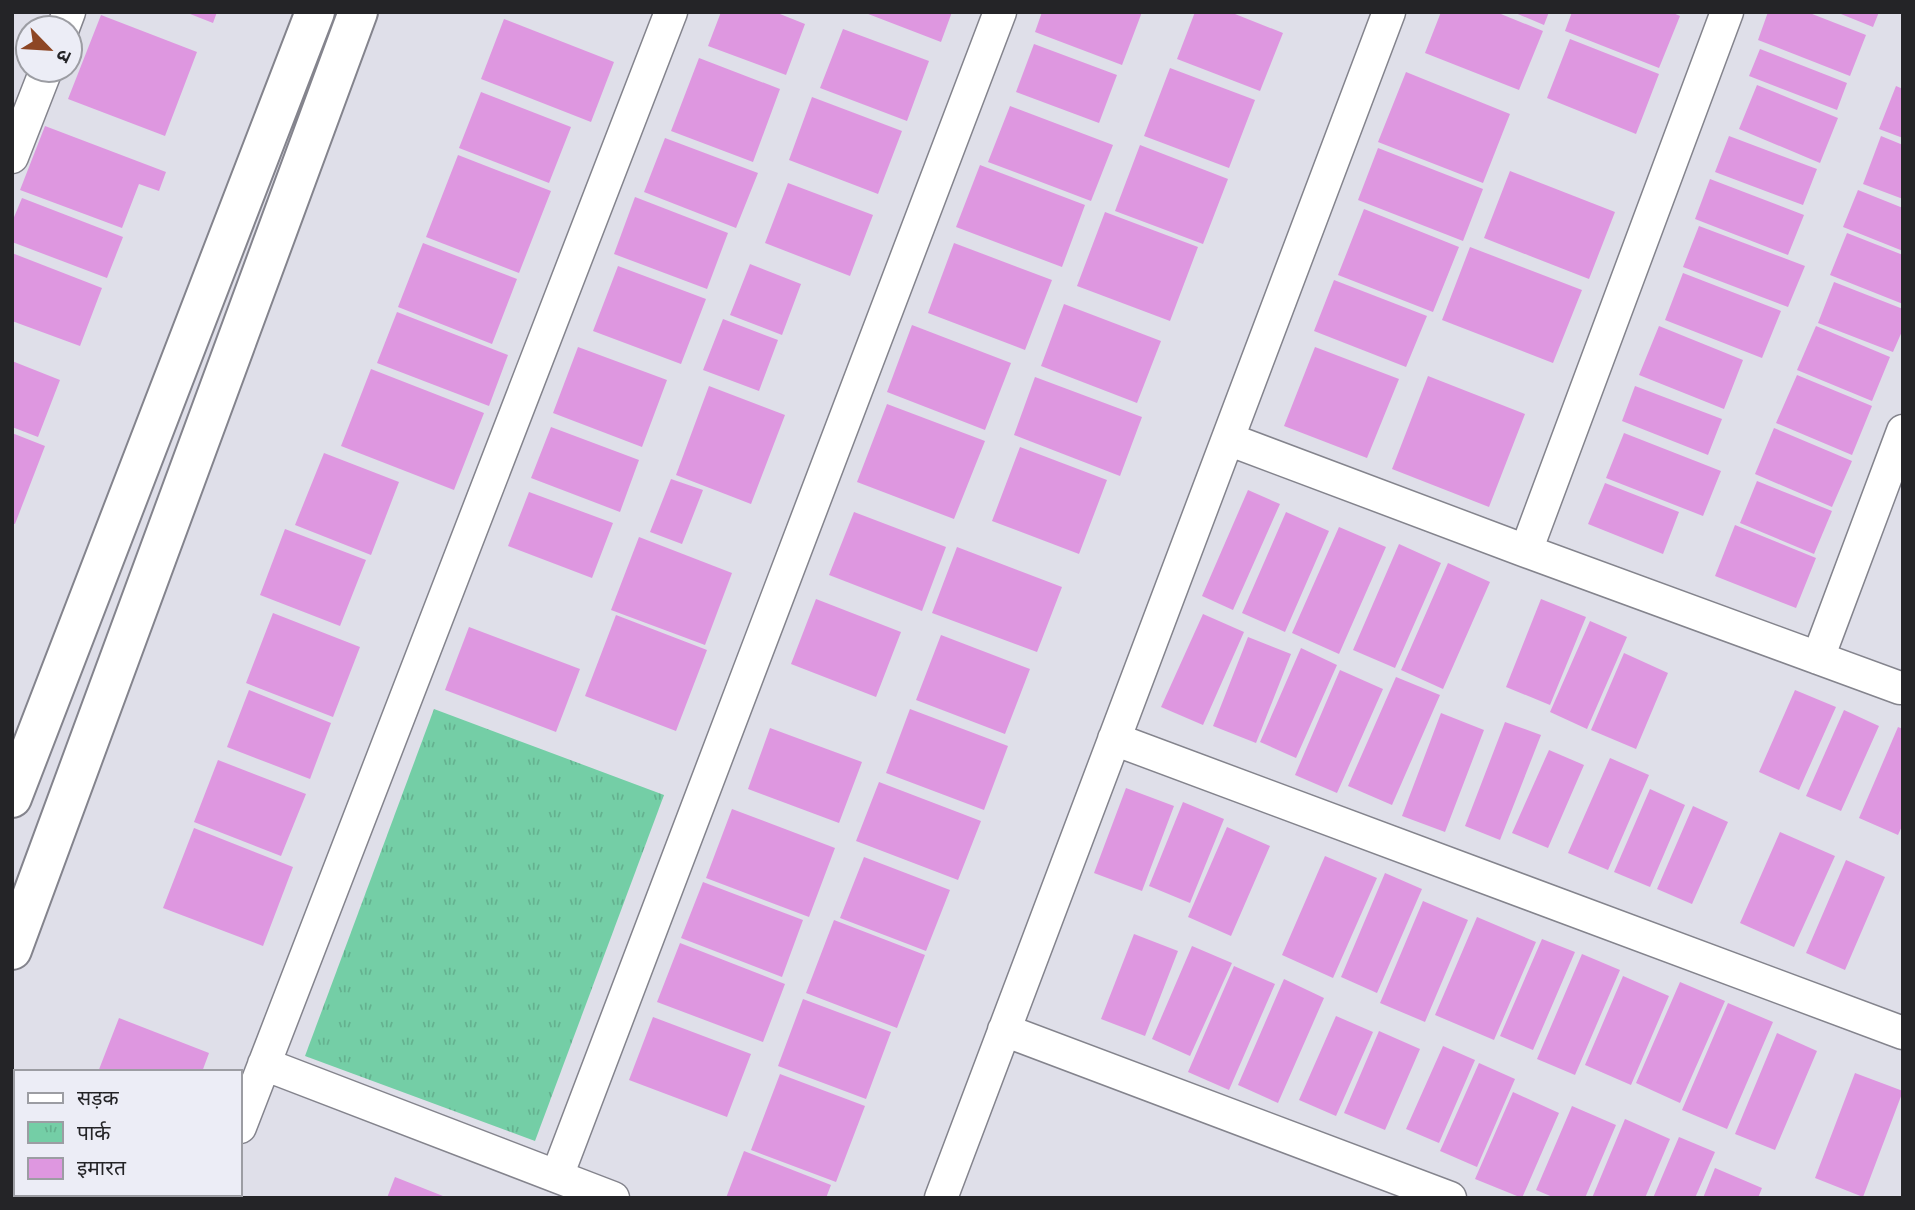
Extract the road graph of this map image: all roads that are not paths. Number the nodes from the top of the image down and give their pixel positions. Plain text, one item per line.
1 (315, 12) edge
2 (358, 12) edge
3 (671, 12) edge
4 (1000, 12) edge
5 (1388, 12) edge
6 (1727, 12) edge
7 (41, 84) edge
8 (12, 157) edge
9 (1903, 431) edge
10 (1228, 439) junction
11 (1526, 551) junction
12 (1818, 658) junction
13 (1903, 687) edge
14 (1114, 739) junction
15 (12, 798) edge
16 (13, 944) edge
17 (1004, 1030) junction
18 (1903, 1033) edge
19 (264, 1064) junction
20 (242, 1122) edge
21 (557, 1176) junction
22 (613, 1198) edge
23 (941, 1198) edge
24 (1450, 1198) edge

1 - 15 main road
2 - 16 main road
3 - 19 street
4 - 21 street
5 - 10 street
6 - 11 street
7 - 8 street
9 - 12 street
10 - 11 street
10 - 14 street
11 - 12 street
12 - 13 street
14 - 17 street
14 - 18 street
17 - 23 street
17 - 24 street
19 - 20 street
19 - 21 street
21 - 22 street

